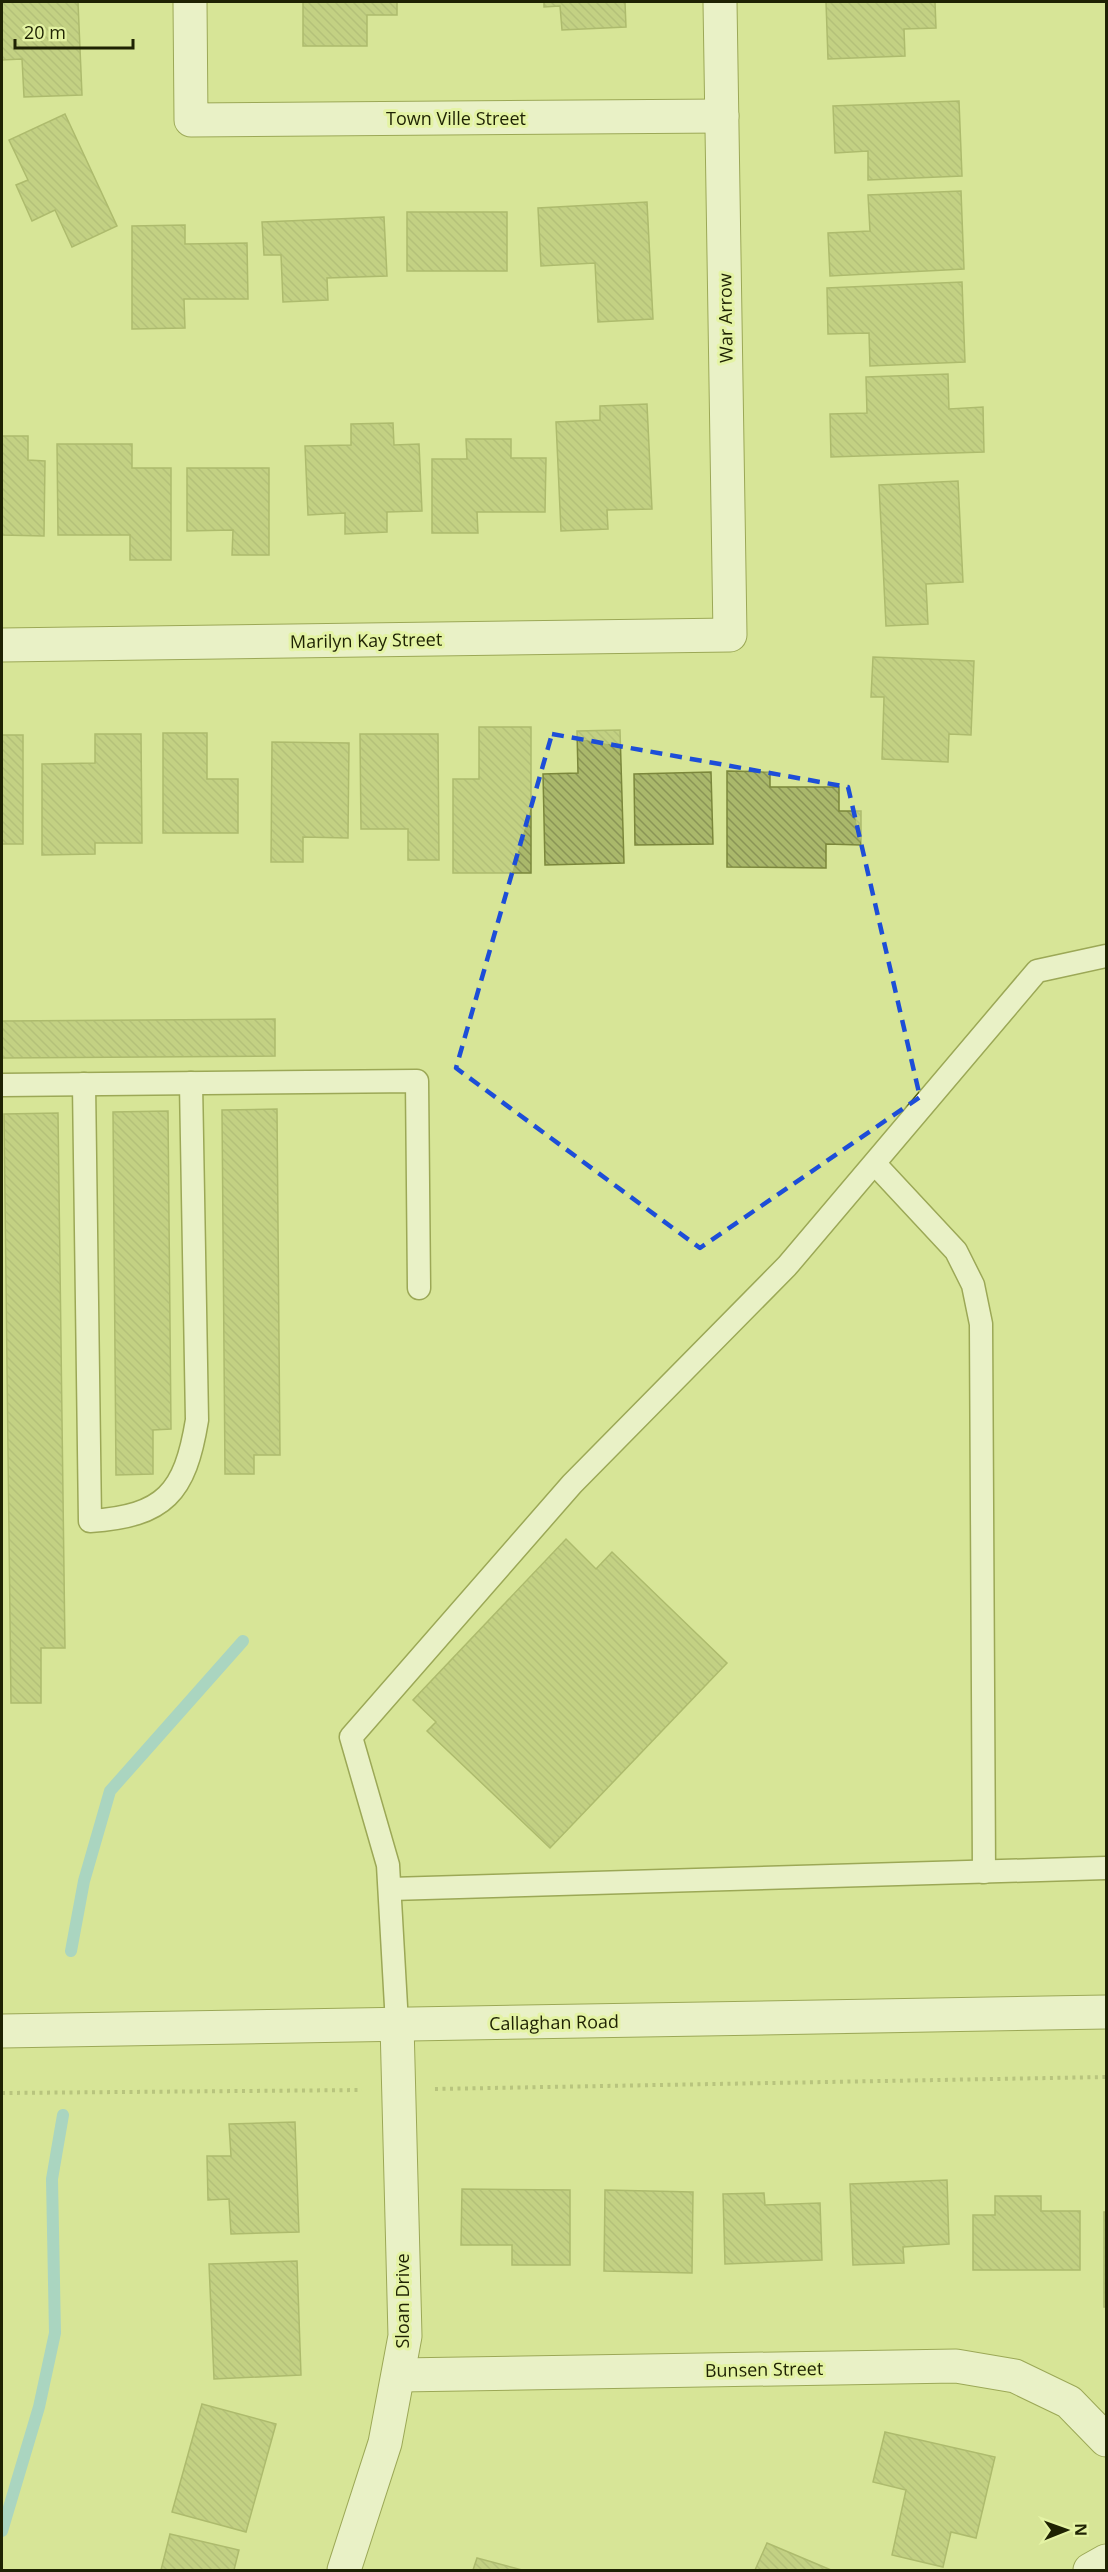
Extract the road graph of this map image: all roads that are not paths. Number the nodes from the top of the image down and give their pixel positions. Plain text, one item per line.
1 (190, 2) edge
2 (720, 2) edge
3 (722, 116) junction
4 (730, 635) joint
5 (2, 645) edge
6 (1107, 956) edge
7 (191, 1083) junction
8 (2, 1084) edge
9 (84, 1084) junction
10 (875, 1164) junction
11 (419, 1288) dead end
12 (1107, 1868) edge
13 (984, 1872) junction
14 (391, 1889) junction
15 (1107, 2012) edge
16 (397, 2024) junction
17 (2, 2031) edge
18 (400, 2375) junction
19 (1107, 2440) edge
20 (1107, 2561) edge
21 (344, 2571) edge
22 (1090, 2571) edge

1 - 3 street, Town Ville Street
2 - 3 street, War Arrow
3 - 4 street, War Arrow
4 - 5 street, Marilyn Kay Street
6 - 10 lane
7 - 9 lane
7 - 9 lane
7 - 11 lane
8 - 9 lane
10 - 13 lane
10 - 14 lane
12 - 13 lane
13 - 14 lane
14 - 16 lane
15 - 16 street, Callaghan Road
16 - 17 street, Callaghan Road
16 - 18 street, Sloan Drive
18 - 19 street, Bunsen Street
18 - 21 street, Sloan Drive
20 - 22 street

